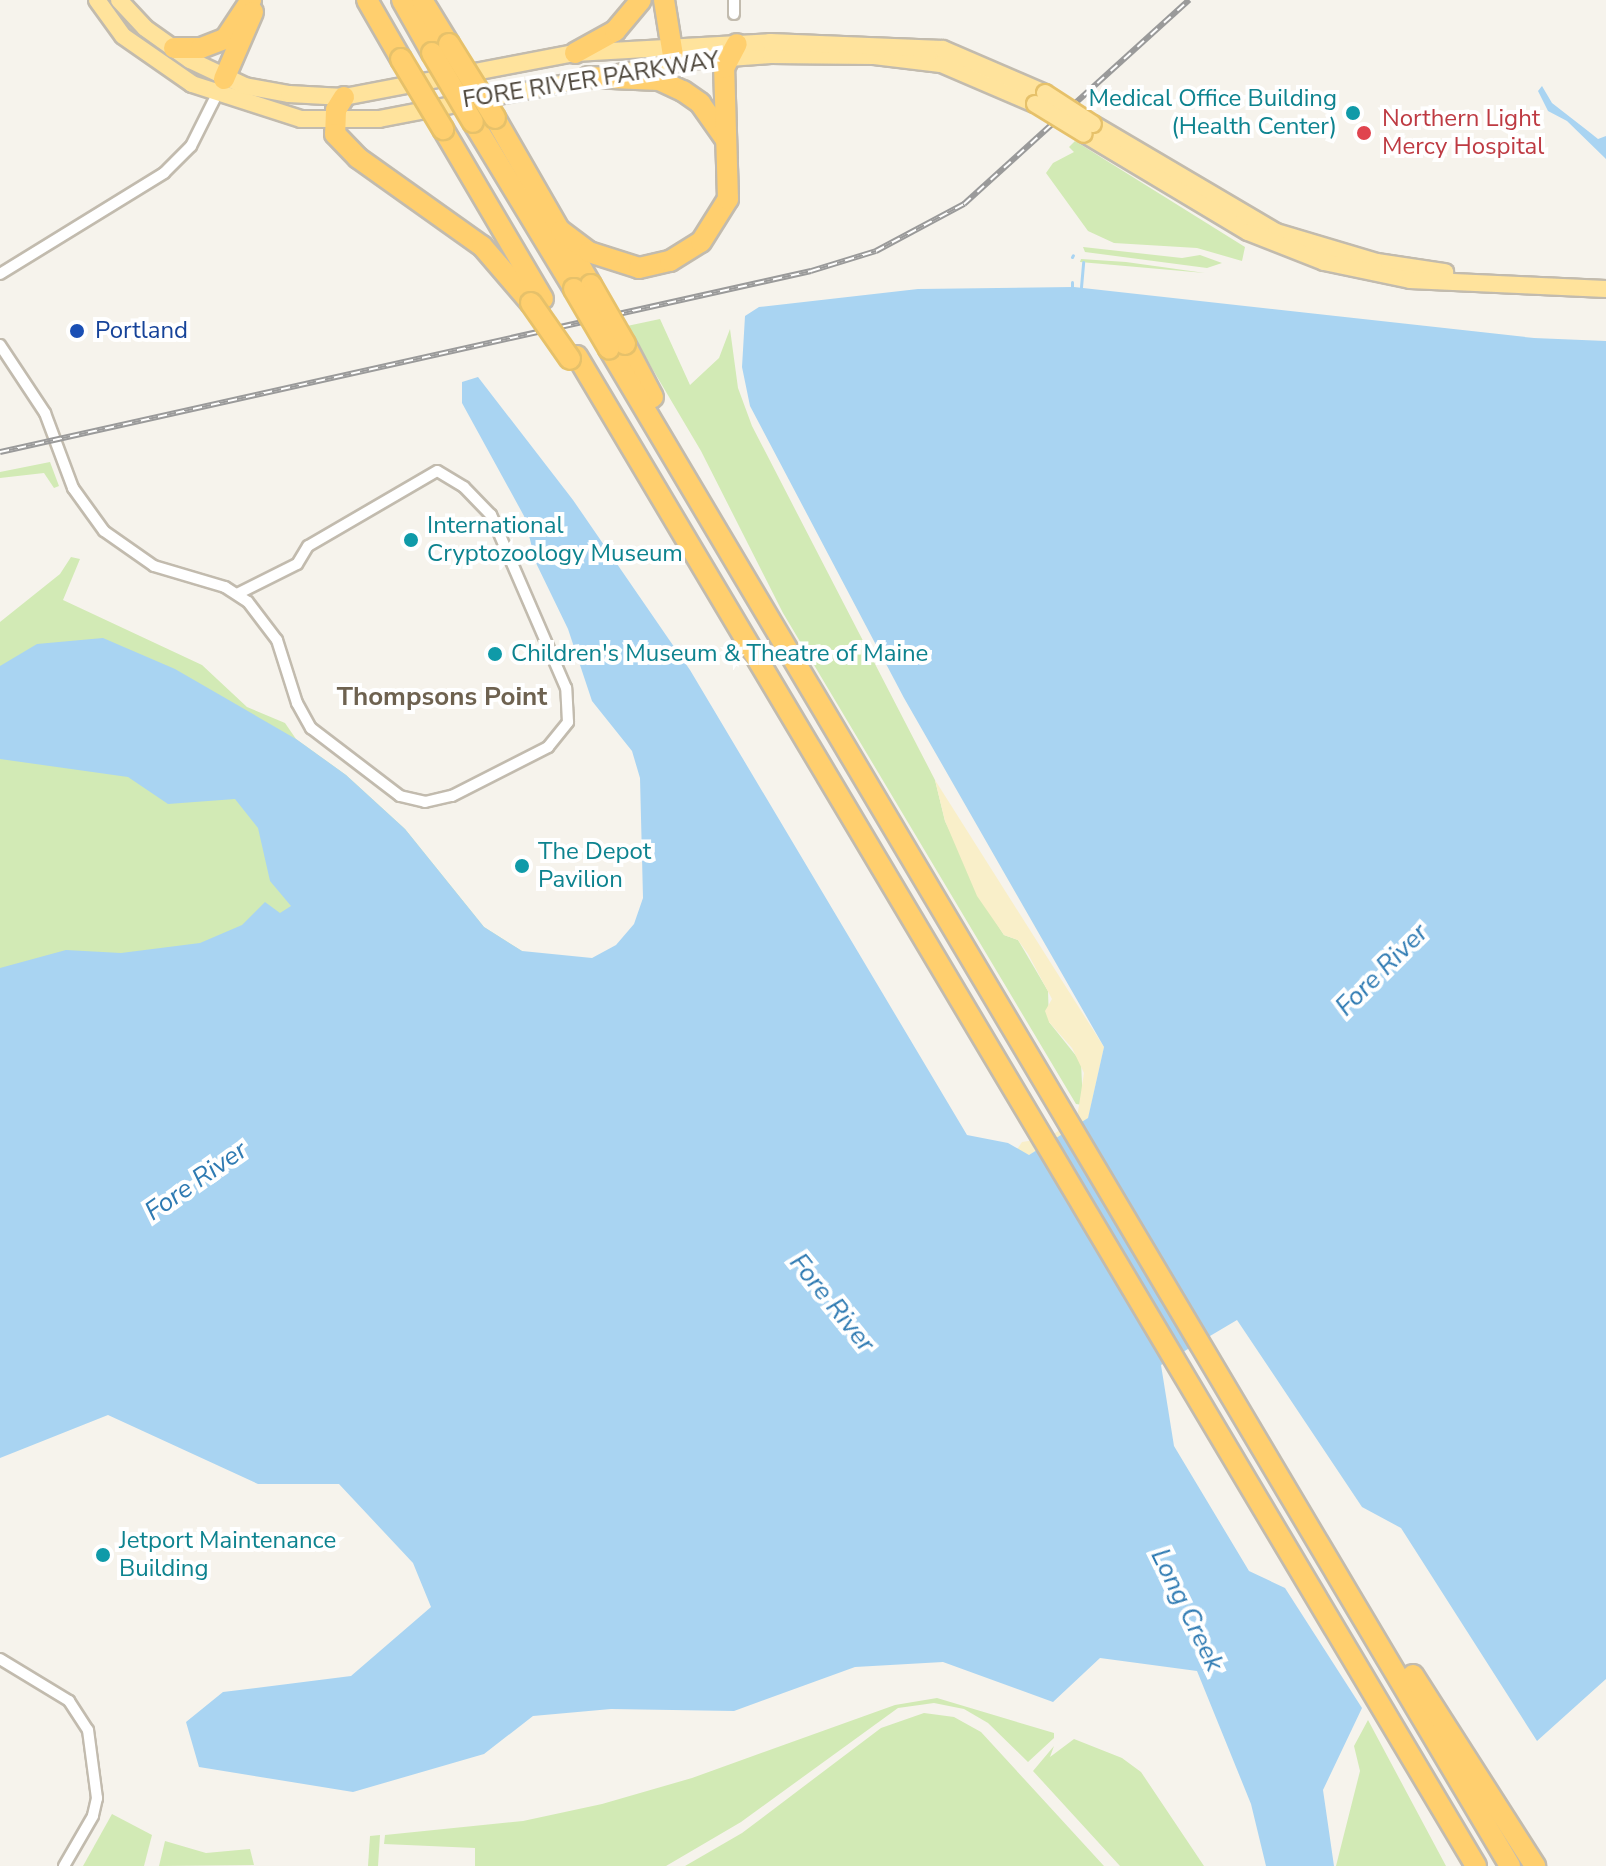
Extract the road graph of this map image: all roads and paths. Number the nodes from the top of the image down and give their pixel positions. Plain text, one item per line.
1 (97, 0) edge
2 (119, 0) edge
3 (252, 0) edge
4 (367, 0) edge
5 (402, 0) edge
6 (422, 0) edge
7 (433, 0) edge
8 (641, 0) edge
9 (664, 0) edge
10 (734, 0) edge
11 (734, 14) dead end
12 (174, 48) junction
13 (440, 48) junction
14 (732, 50) junction
15 (575, 53) junction
16 (672, 56) junction
17 (588, 77) junction
18 (221, 86) junction
19 (344, 97) junction
20 (335, 122) junction
21 (726, 140) junction
22 (561, 231) junction
23 (0, 274) edge
24 (583, 287) junction
25 (1606, 289) edge
26 (537, 301) junction
27 (0, 345) edge
28 (237, 594) junction
29 (1316, 1538) junction
30 (0, 1659) edge
31 (64, 1866) edge
32 (1476, 1866) edge
33 (1510, 1866) edge
34 (1535, 1866) edge

1 - 18 main road, FORE RIVER PARKWAY
2 - 12 main road, FORE RIVER PARKWAY
3 - 12 highway
3 - 18 highway
4 - 26 highway, bridge
5 - 13 highway
6 - 13 highway
7 - 13 highway
8 - 15 highway
9 - 16 highway
10 - 11 street
12 - 18 main road, FORE RIVER PARKWAY
13 - 22 highway, bridge
13 - 24 highway, bridge
14 - 16 main road, FORE RIVER PARKWAY
14 - 21 highway
14 - 25 main road, FORE RIVER PARKWAY, bridge
15 - 16 main road, FORE RIVER PARKWAY
15 - 19 main road, FORE RIVER PARKWAY
16 - 17 main road, FORE RIVER PARKWAY
17 - 20 main road, FORE RIVER PARKWAY
17 - 21 highway
18 - 19 main road, FORE RIVER PARKWAY
18 - 20 main road, FORE RIVER PARKWAY
18 - 23 street
19 - 20 highway
20 - 26 highway
21 - 22 highway
22 - 24 highway
24 - 29 highway, bridge
26 - 32 highway, bridge
27 - 28 street
28 - 28 street
29 - 33 highway
29 - 34 highway
30 - 31 street

